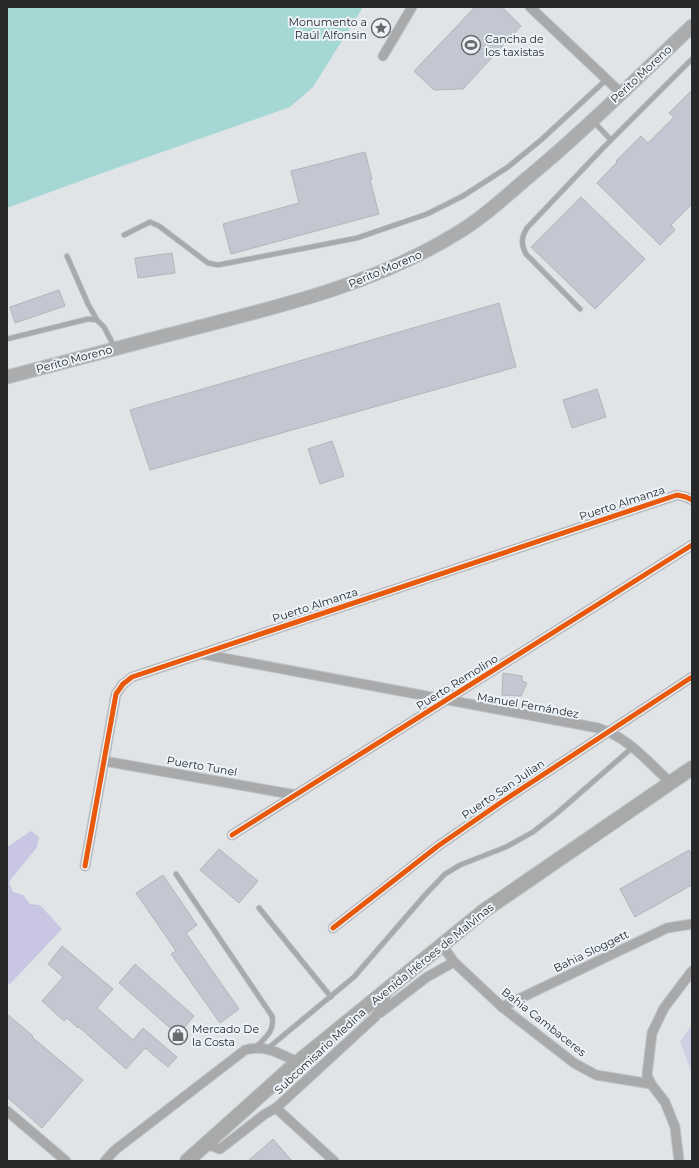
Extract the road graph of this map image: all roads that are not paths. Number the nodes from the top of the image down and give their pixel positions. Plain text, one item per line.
1 (412, 7) edge
2 (530, 7) edge
3 (692, 26) edge
4 (383, 56) dead end
5 (692, 59) edge
6 (607, 80) junction
7 (621, 93) junction
8 (592, 120) junction
9 (611, 140) junction
10 (124, 235) dead end
11 (67, 256) dead end
12 (580, 309) dead end
13 (97, 320) junction
14 (7, 339) edge
15 (115, 348) junction
16 (7, 377) edge
17 (692, 500) edge
18 (692, 545) edge
19 (200, 654) junction
20 (692, 677) edge
21 (447, 700) junction
22 (610, 731) junction
23 (633, 747) junction
24 (104, 761) junction
25 (692, 768) edge
26 (670, 782) junction
27 (296, 795) junction
28 (232, 836) dead end
29 (84, 866) dead end
30 (176, 874) dead end
31 (259, 908) dead end
32 (692, 924) edge
33 (333, 928) dead end
34 (442, 945) junction
35 (454, 962) junction
36 (692, 971) edge
37 (388, 989) junction
38 (331, 997) junction
39 (502, 1007) junction
40 (374, 1017) junction
41 (256, 1047) junction
42 (267, 1049) junction
43 (298, 1062) junction
44 (651, 1084) junction
45 (276, 1108) junction
46 (7, 1111) edge
47 (206, 1144) junction
48 (330, 1159) edge
49 (66, 1161) edge
50 (105, 1161) edge
51 (187, 1161) edge
52 (679, 1161) edge

1 - 4 street
2 - 6 street
3 - 7 main road, Perito Moreno
5 - 9 lane
6 - 7 street
6 - 10 lane
7 - 8 main road, Perito Moreno
8 - 9 lane
8 - 15 main road, Perito Moreno
9 - 12 lane
11 - 13 lane
13 - 14 lane
13 - 15 lane
15 - 16 main road, Perito Moreno
17 - 19 street, Puerto Almanza
18 - 21 street, Puerto Remolino
19 - 21 street, Manuel Fernández
19 - 24 street, Puerto Almanza
20 - 22 street, Puerto San Julian
21 - 22 street, Manuel Fernández
21 - 27 street, Puerto Remolino
22 - 23 street, Manuel Fernández
22 - 33 street, Puerto San Julian
23 - 26 street, Manuel Fernández
23 - 38 lane
24 - 27 street, Puerto Tunel
24 - 29 street, Puerto Almanza
25 - 26 highway, Avenida Héroes de Malvinas
26 - 34 highway, Avenida Héroes de Malvinas
27 - 28 street, Puerto Remolino
30 - 41 lane
31 - 38 lane
32 - 39 street, Bahia Sloggett
34 - 35 street, Bahia Cambaceres
34 - 37 highway, Avenida Héroes de Malvinas
35 - 39 street, Bahia Cambaceres
35 - 40 street
36 - 44 street
37 - 40 street, Subcomisario Medina
37 - 43 highway, Avenida Héroes de Malvinas
38 - 42 lane
39 - 44 street, Bahia Cambaceres
40 - 45 street, Subcomisario Medina
41 - 42 street
41 - 50 street
42 - 43 street
43 - 47 highway, Avenida Héroes de Malvinas
44 - 52 street
45 - 47 street, Subcomisario Medina
45 - 48 street, Subcomisario Medina
46 - 49 street
47 - 51 highway, Avenida Héroes de Malvinas

